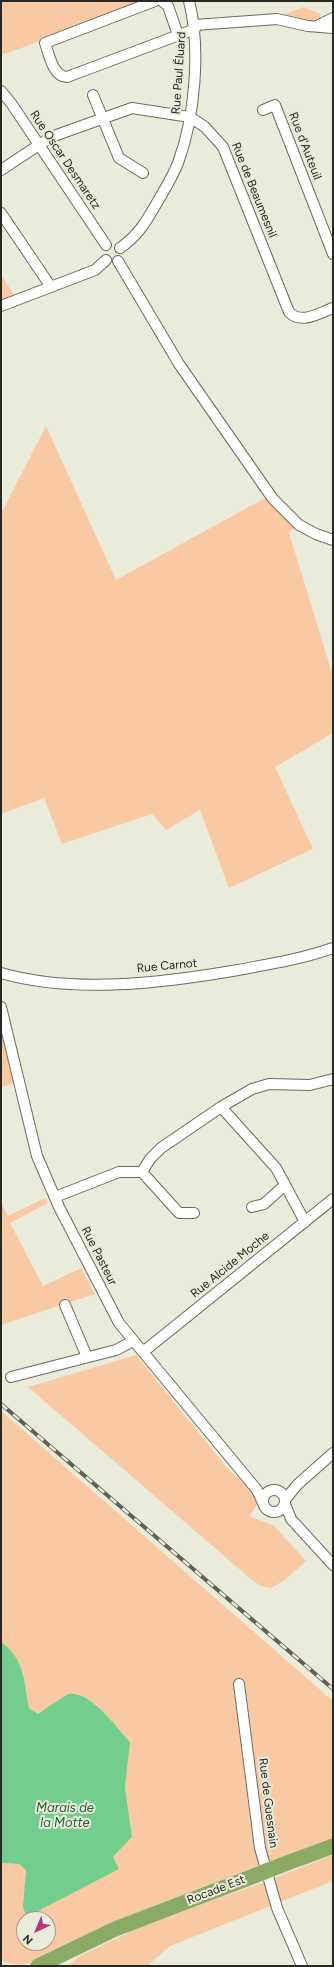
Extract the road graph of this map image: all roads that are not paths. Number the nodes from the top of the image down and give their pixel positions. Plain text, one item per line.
1 (155, 1) edge
2 (162, 1) edge
3 (189, 1) edge
4 (333, 18) edge
5 (195, 27) junction
6 (315, 27) junction
7 (333, 28) edge
8 (178, 35) junction
9 (1, 91) edge
10 (93, 95) dead end
11 (263, 110) dead end
12 (190, 117) junction
13 (102, 118) junction
14 (39, 144) junction
15 (1, 170) edge
16 (143, 173) dead end
17 (1, 212) edge
18 (106, 245) junction
19 (120, 248) junction
20 (333, 254) edge
21 (106, 260) junction
22 (118, 261) junction
23 (51, 287) junction
24 (1, 306) edge
25 (333, 308) edge
26 (333, 540) edge
27 (333, 948) edge
28 (1, 973) edge
29 (1, 1007) edge
30 (333, 1079) edge
31 (221, 1107) junction
32 (142, 1172) junction
33 (285, 1185) junction
34 (54, 1198) junction
35 (333, 1199) edge
36 (252, 1207) dead end
37 (194, 1213) dead end
38 (305, 1222) junction
39 (65, 1305) dead end
40 (133, 1341) junction
41 (143, 1352) junction
42 (87, 1357) junction
43 (11, 1377) dead end
44 (333, 1452) edge
45 (248, 1479) junction
46 (297, 1485) junction
47 (275, 1490) junction
48 (262, 1502) junction
49 (285, 1502) junction
50 (277, 1512) junction
51 (294, 1523) junction
52 (333, 1565) edge
53 (239, 1684) dead end
54 (333, 1846) edge
55 (99, 1936) junction
56 (38, 1966) edge
57 (58, 1966) edge
58 (302, 1966) edge

1 - 8 street
2 - 8 street
3 - 5 street, Rue Paul Éluard
4 - 6 street
5 - 6 street
5 - 8 street
5 - 12 street, Rue Paul Éluard
6 - 7 street
9 - 14 street, Rue Oscar Desmaretz
10 - 13 street
11 - 20 street, Rue d'Auteuil
12 - 13 street, Rue de Beaumesnil
12 - 19 street, Rue Paul Éluard
12 - 25 street, Rue de Beaumesnil
13 - 14 street, Rue de Beaumesnil
13 - 16 street
14 - 15 street, Rue de Beaumesnil
14 - 18 street, Rue Oscar Desmaretz
17 - 23 street
18 - 19 street
18 - 21 street
19 - 22 street
21 - 22 street
21 - 23 street
22 - 26 street
23 - 24 street
27 - 28 street, Rue Carnot
29 - 34 street, Rue Pasteur
30 - 31 street
31 - 32 street
31 - 33 street
32 - 34 street
32 - 37 street
33 - 36 street
33 - 38 street
34 - 40 street, Rue Pasteur
35 - 38 street, Rue Alcide Moche
38 - 41 street, Rue Alcide Moche
39 - 42 street
40 - 41 street, Rue Pasteur
40 - 42 street
41 - 45 street, Rue Pasteur
42 - 43 street
44 - 46 street
45 - 47 street, Rue Pasteur
45 - 48 street, Rue Pasteur
46 - 47 street
46 - 49 street
47 - 48 street
47 - 49 street
48 - 50 street
49 - 50 street
49 - 51 street
50 - 51 street
51 - 52 street
53 - 58 street, Rue de Guesnain
54 - 55 highway, Rocade Est, bridge
55 - 56 highway
55 - 57 highway

